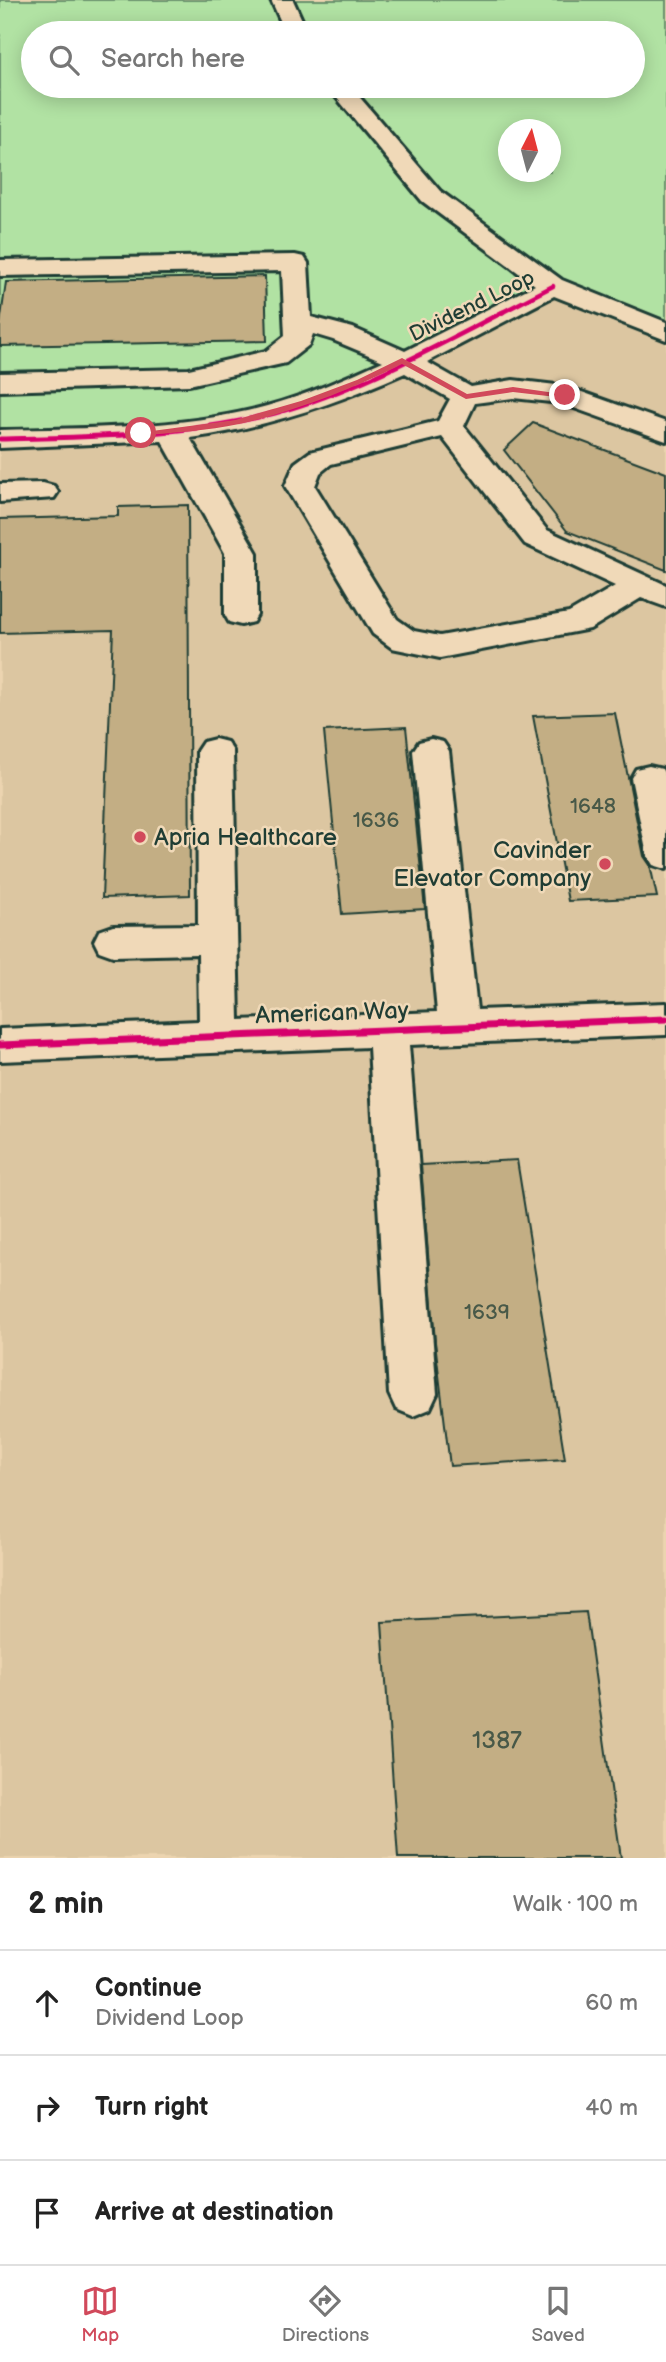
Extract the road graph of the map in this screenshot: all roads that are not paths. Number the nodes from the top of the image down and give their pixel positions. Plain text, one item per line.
1 (286, 2) edge
2 (293, 21) edge
3 (348, 98) edge
4 (0, 268) edge
5 (553, 286) junction
6 (298, 322) junction
7 (666, 332) edge
8 (402, 360) junction
9 (0, 382) edge
10 (466, 396) junction
11 (449, 427) junction
12 (171, 431) junction
13 (666, 432) edge
14 (0, 439) edge
15 (43, 492) dead end
16 (0, 494) edge
17 (652, 591) edge
18 (241, 615) dead end
19 (215, 751) dead end
20 (431, 751) dead end
21 (649, 778) dead end
22 (666, 855) edge
23 (218, 939) junction
24 (113, 941) dead end
25 (666, 1020) edge
26 (459, 1028) junction
27 (388, 1030) junction
28 (219, 1036) junction
29 (0, 1045) edge
30 (413, 1394) dead end

1 - 2 street
3 - 5 street
4 - 6 street
5 - 7 street
5 - 8 street, Dividend Loop
6 - 8 street
6 - 9 street
8 - 10 street
8 - 12 street, Dividend Loop
10 - 11 street
10 - 13 street
11 - 17 street
11 - 17 street
12 - 14 street, Dividend Loop
12 - 18 street
15 - 16 street
19 - 23 street
20 - 26 street
21 - 22 street
23 - 24 street
23 - 28 street
25 - 26 street, American Way
26 - 27 street, American Way
27 - 28 street, American Way
27 - 30 street
28 - 29 street, American Way

